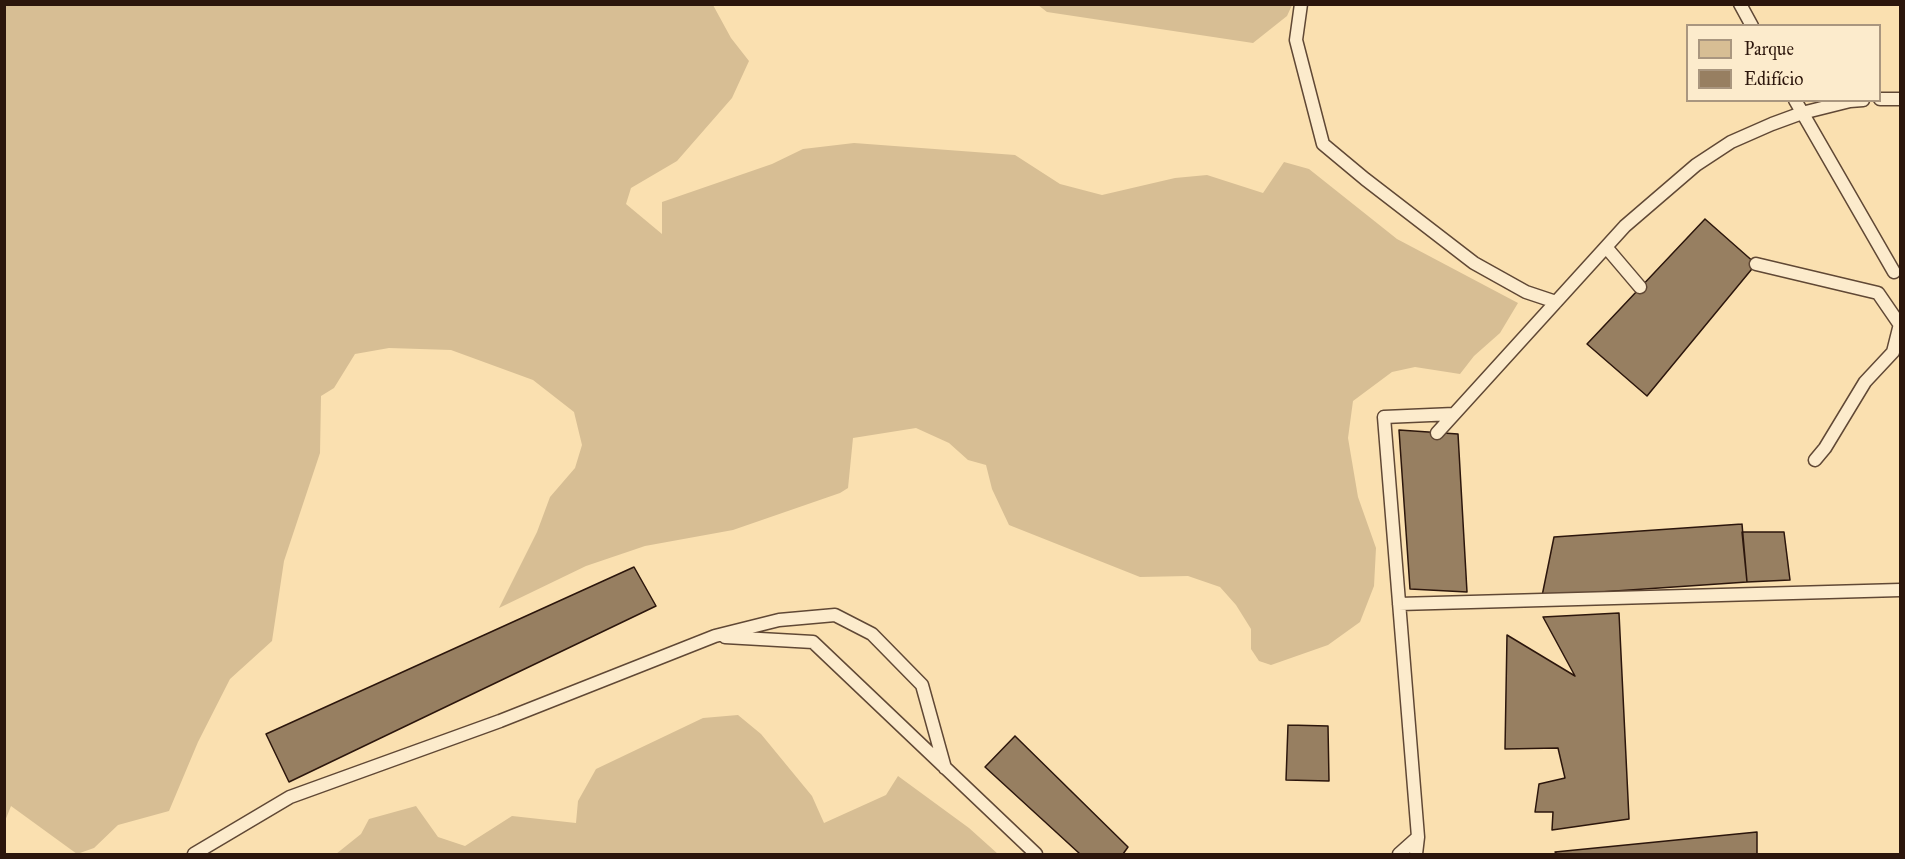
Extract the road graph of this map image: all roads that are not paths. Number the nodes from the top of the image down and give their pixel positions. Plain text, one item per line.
1 (1300, 4) edge
2 (1740, 4) edge
3 (1751, 24) edge
4 (1881, 99) edge
5 (1900, 99) edge
6 (1796, 102) edge
7 (1846, 102) edge
8 (1802, 113) junction
9 (1606, 247) junction
10 (1756, 264) dead end
11 (1894, 272) dead end
12 (1640, 287) dead end
13 (1556, 302) junction
14 (1900, 324) edge
15 (1454, 414) junction
16 (1437, 433) dead end
17 (1815, 460) dead end
18 (1900, 590) edge
19 (1399, 604) junction
20 (715, 636) junction
21 (945, 768) junction
22 (1418, 837) junction
23 (194, 855) edge
24 (1036, 855) edge
25 (1399, 855) edge
26 (1416, 855) edge

1 - 13 lane
2 - 3 lane
4 - 5 lane
6 - 8 lane
7 - 8 lane
8 - 9 lane
8 - 11 lane
9 - 12 lane
9 - 13 lane
10 - 14 lane
13 - 15 lane
14 - 17 lane
15 - 16 lane
15 - 19 lane
18 - 19 lane
19 - 22 lane
20 - 21 lane
20 - 21 lane
20 - 23 lane
21 - 24 lane
22 - 25 lane
22 - 26 lane

